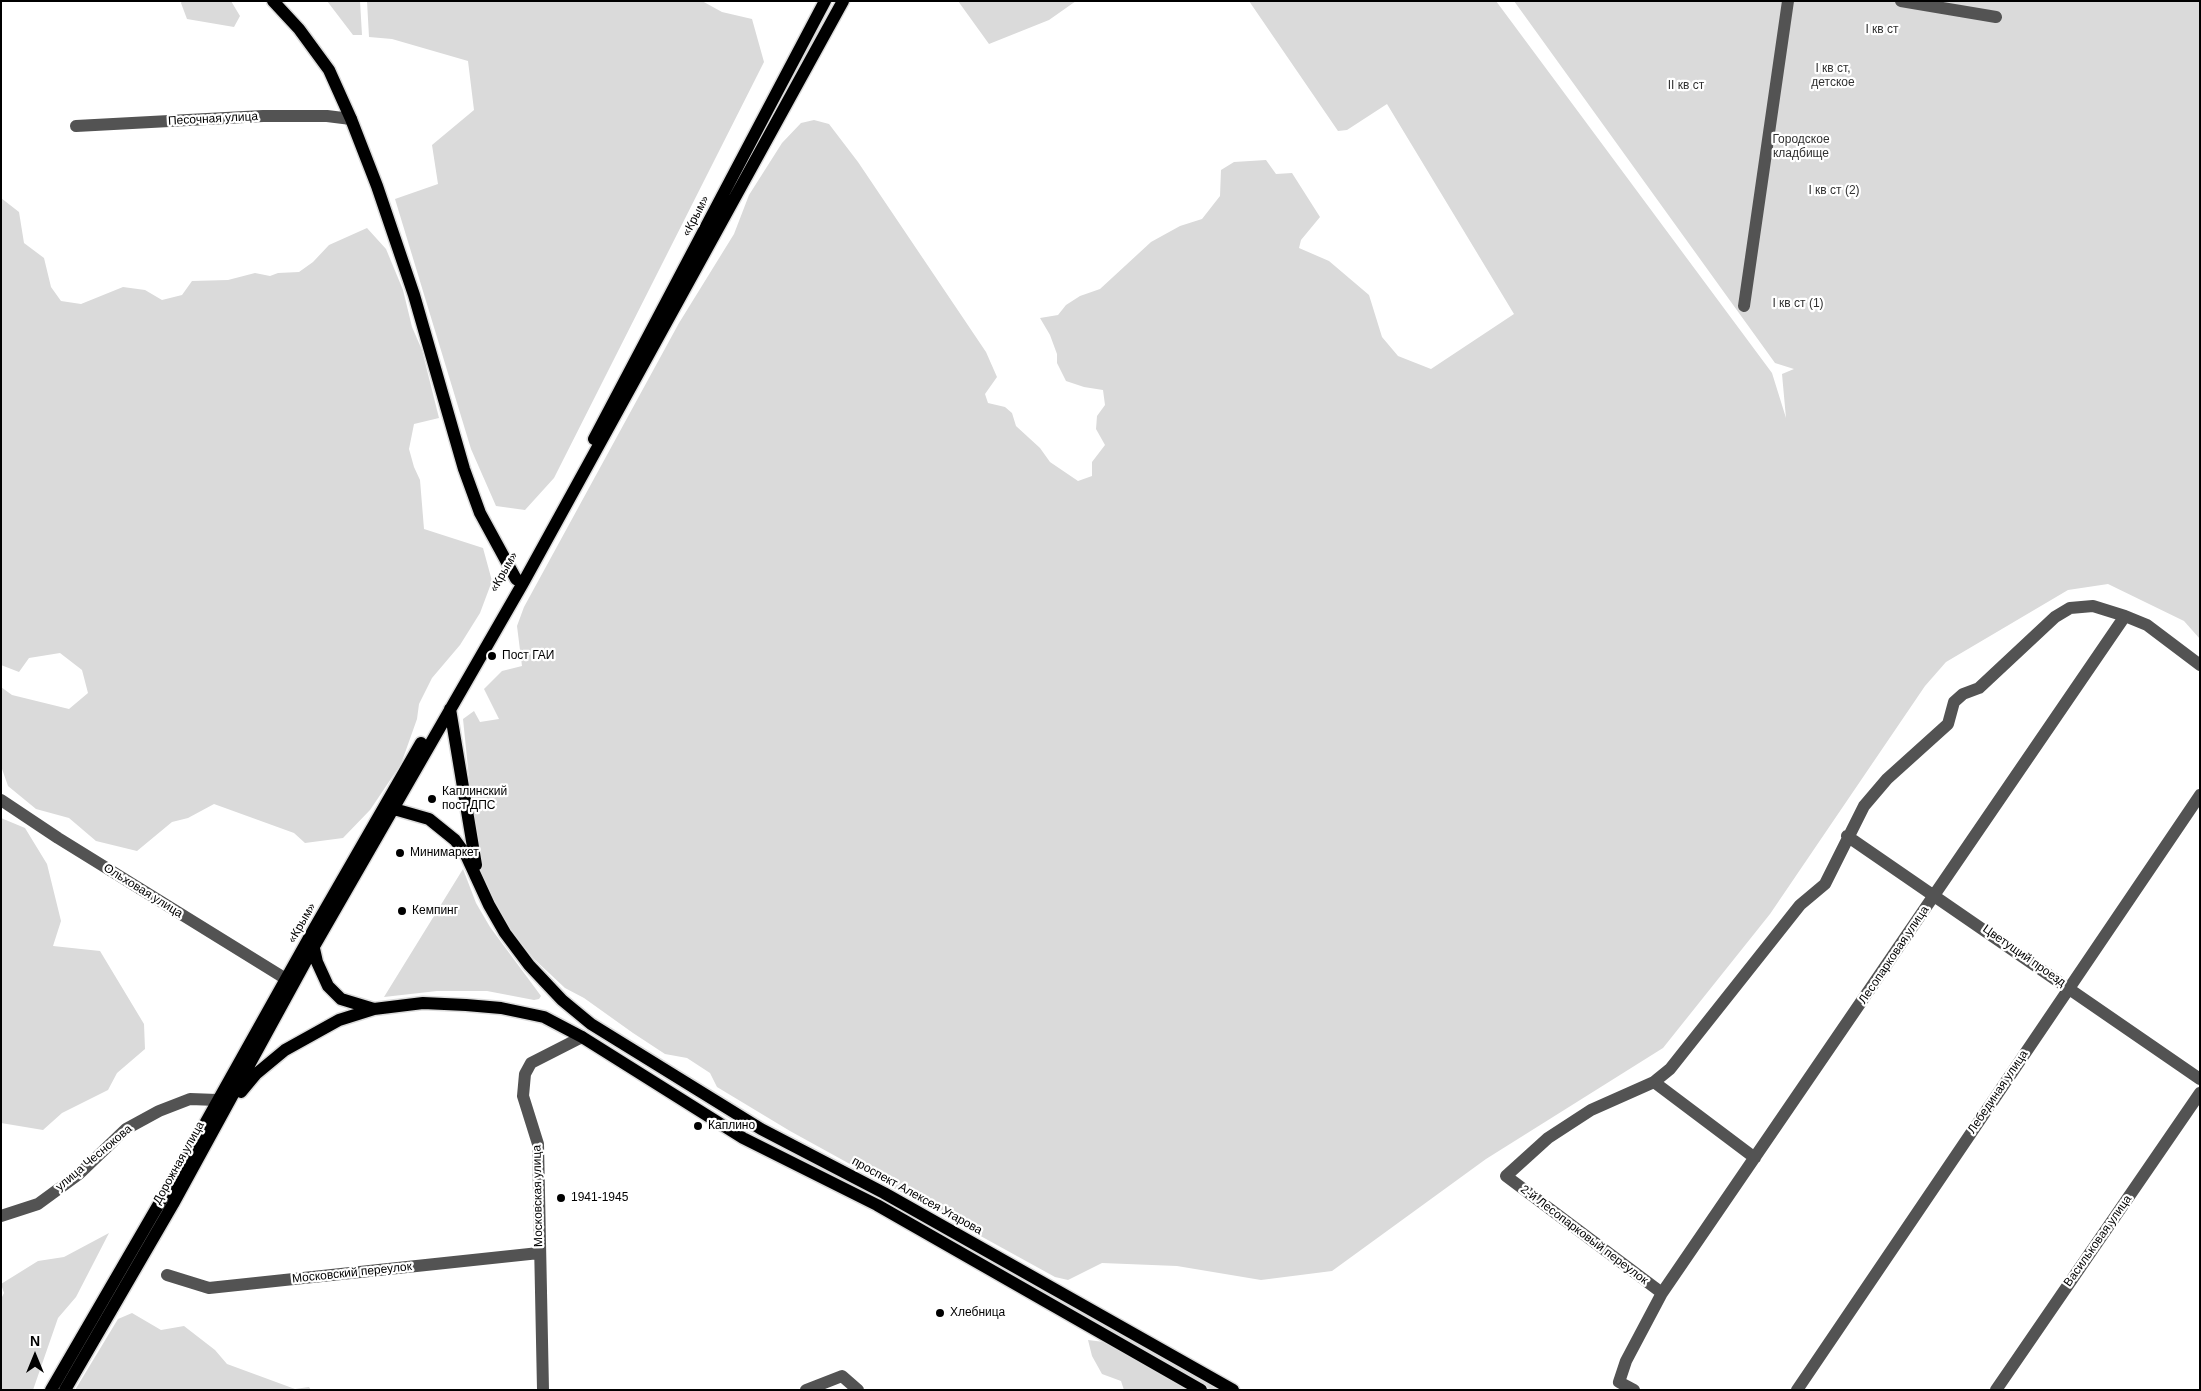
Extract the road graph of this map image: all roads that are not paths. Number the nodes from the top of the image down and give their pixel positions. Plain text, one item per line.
1 (273, 1) edge
2 (825, 1) edge
3 (843, 1) edge
4 (1788, 1) edge
5 (1901, 1) edge
6 (1996, 17) dead end
7 (351, 119) junction
8 (76, 126) dead end
9 (1744, 306) dead end
10 (520, 581) junction
11 (2125, 616) junction
12 (2200, 665) edge
13 (450, 709) junction
14 (2200, 795) edge
15 (1, 800) edge
16 (390, 807) junction
17 (1847, 836) junction
18 (478, 880) junction
19 (1935, 894) junction
20 (314, 929) junction
21 (313, 948) junction
22 (286, 979) junction
23 (2070, 988) junction
24 (374, 1010) junction
25 (591, 1024) junction
26 (582, 1038) junction
27 (2200, 1079) edge
28 (1654, 1082) junction
29 (2200, 1093) edge
30 (217, 1100) junction
31 (213, 1130) junction
32 (192, 1148) joint
33 (1755, 1158) junction
34 (884, 1193) junction
35 (877, 1205) junction
36 (1, 1216) edge
37 (539, 1253) junction
38 (167, 1275) dead end
39 (1662, 1293) junction
40 (51, 1390) edge
41 (65, 1390) edge
42 (543, 1390) edge
43 (806, 1390) edge
44 (858, 1390) edge
45 (1201, 1390) edge
46 (1232, 1390) edge
47 (1634, 1390) edge
48 (1797, 1390) edge
49 (1996, 1390) edge

1 - 7 main road
2 - 10 main road, «Крым»
3 - 10 main road, «Крым»
4 - 9 street
5 - 6 street
7 - 8 street, Песочная улица
7 - 10 main road
10 - 13 main road, «Крым»
10 - 16 main road, «Крым»
11 - 12 street
11 - 17 street
11 - 19 street, Лесопарковая улица
13 - 16 main road, «Крым»
13 - 18 main road
14 - 23 street, Лебединая улица
15 - 22 street, Ольховая улица
16 - 18 main road, проспект Алексея Угарова
16 - 20 main road, «Крым»
16 - 21 main road, «Крым»
17 - 19 street, Цветущий проезд
17 - 28 street
18 - 25 main road, проспект Алексея Угарова
19 - 23 street, Цветущий проезд
19 - 33 street, Лесопарковая улица
20 - 21 main road
20 - 22 main road, «Крым»
21 - 24 main road
21 - 31 main road, Дорожная улица
22 - 30 main road, «Крым»
23 - 27 street, Цветущий проезд
23 - 48 street, Лебединая улица
24 - 26 main road
24 - 31 main road
25 - 26 main road
25 - 34 main road, проспект Алексея Угарова
26 - 35 main road
26 - 37 street, Московская улица
28 - 33 street
28 - 39 street, 2-й Лесопарковый переулок
29 - 49 street, Васильковая улица
30 - 32 main road, «Крым»
30 - 36 street, улица Чеснокова
31 - 41 main road, Дорожная улица
32 - 40 main road, Дорожная улица
33 - 39 street, Лесопарковая улица
34 - 35 main road
34 - 46 main road, проспект Алексея Угарова
35 - 45 main road
37 - 38 street, Московский переулок
37 - 42 street, Московская улица
39 - 47 street, Лесопарковая улица
43 - 44 street

